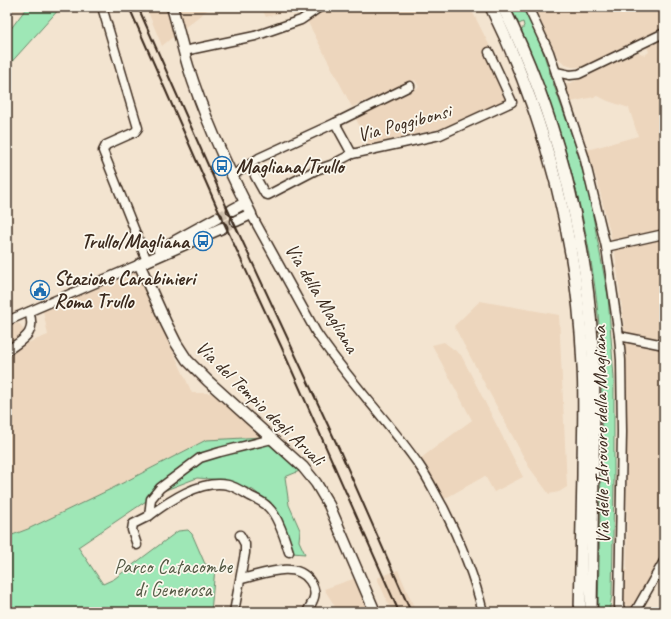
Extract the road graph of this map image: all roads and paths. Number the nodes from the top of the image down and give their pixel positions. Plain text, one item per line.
1 (102, 7) edge
2 (172, 7) edge
3 (320, 7) edge
4 (491, 7) edge
5 (502, 7) edge
6 (528, 7) edge
7 (664, 33) edge
8 (184, 52) junction
9 (489, 52) dead end
10 (556, 72) junction
11 (410, 86) dead end
12 (335, 123) junction
13 (352, 154) junction
14 (232, 176) junction
15 (256, 176) dead end
16 (245, 203) junction
17 (232, 210) tunnel mouth
18 (251, 214) junction
19 (217, 218) tunnel mouth
20 (236, 221) tunnel mouth
21 (222, 228) tunnel mouth
22 (664, 234) edge
23 (606, 247) junction
24 (143, 262) junction
25 (29, 312) junction
26 (7, 321) edge
27 (619, 336) junction
28 (664, 345) edge
29 (7, 351) edge
30 (272, 439) junction
31 (149, 516) junction
32 (240, 535) dead end
33 (137, 545) dead end
34 (289, 552) dead end
35 (664, 561) edge
36 (241, 579) junction
37 (234, 612) edge
38 (307, 612) edge
39 (375, 612) edge
40 (483, 612) edge
41 (580, 612) edge
42 (591, 612) edge
43 (621, 612) edge
44 (635, 612) edge

1 - 24 street
2 - 8 main road, Via della Magliana
3 - 8 street
4 - 41 highway
5 - 42 highway
6 - 10 street, Via delle Idrovore della Magliana
7 - 10 street
8 - 14 main road, Via della Magliana
9 - 13 street, Via Poggibonsi
10 - 23 street, Via delle Idrovore della Magliana
11 - 12 street, Via Poggibonsi
12 - 13 street, Via Poggibonsi
12 - 14 street, Via Poggibonsi
13 - 15 street
14 - 16 main road, Via della Magliana
16 - 17 main road
16 - 18 main road, Via della Magliana
18 - 20 main road
18 - 40 street, Via della Magliana
19 - 24 main road
21 - 24 main road
22 - 23 street
23 - 27 street, Via delle Idrovore della Magliana
24 - 25 street
24 - 30 main road, Via del Tempio degli Arvali
25 - 26 street
25 - 29 street
27 - 28 street
27 - 43 street, Via delle Idrovore della Magliana
30 - 31 street
30 - 39 main road, Via del Tempio degli Arvali
31 - 33 street
31 - 34 street
32 - 36 street
35 - 44 street
36 - 37 street
36 - 38 street

